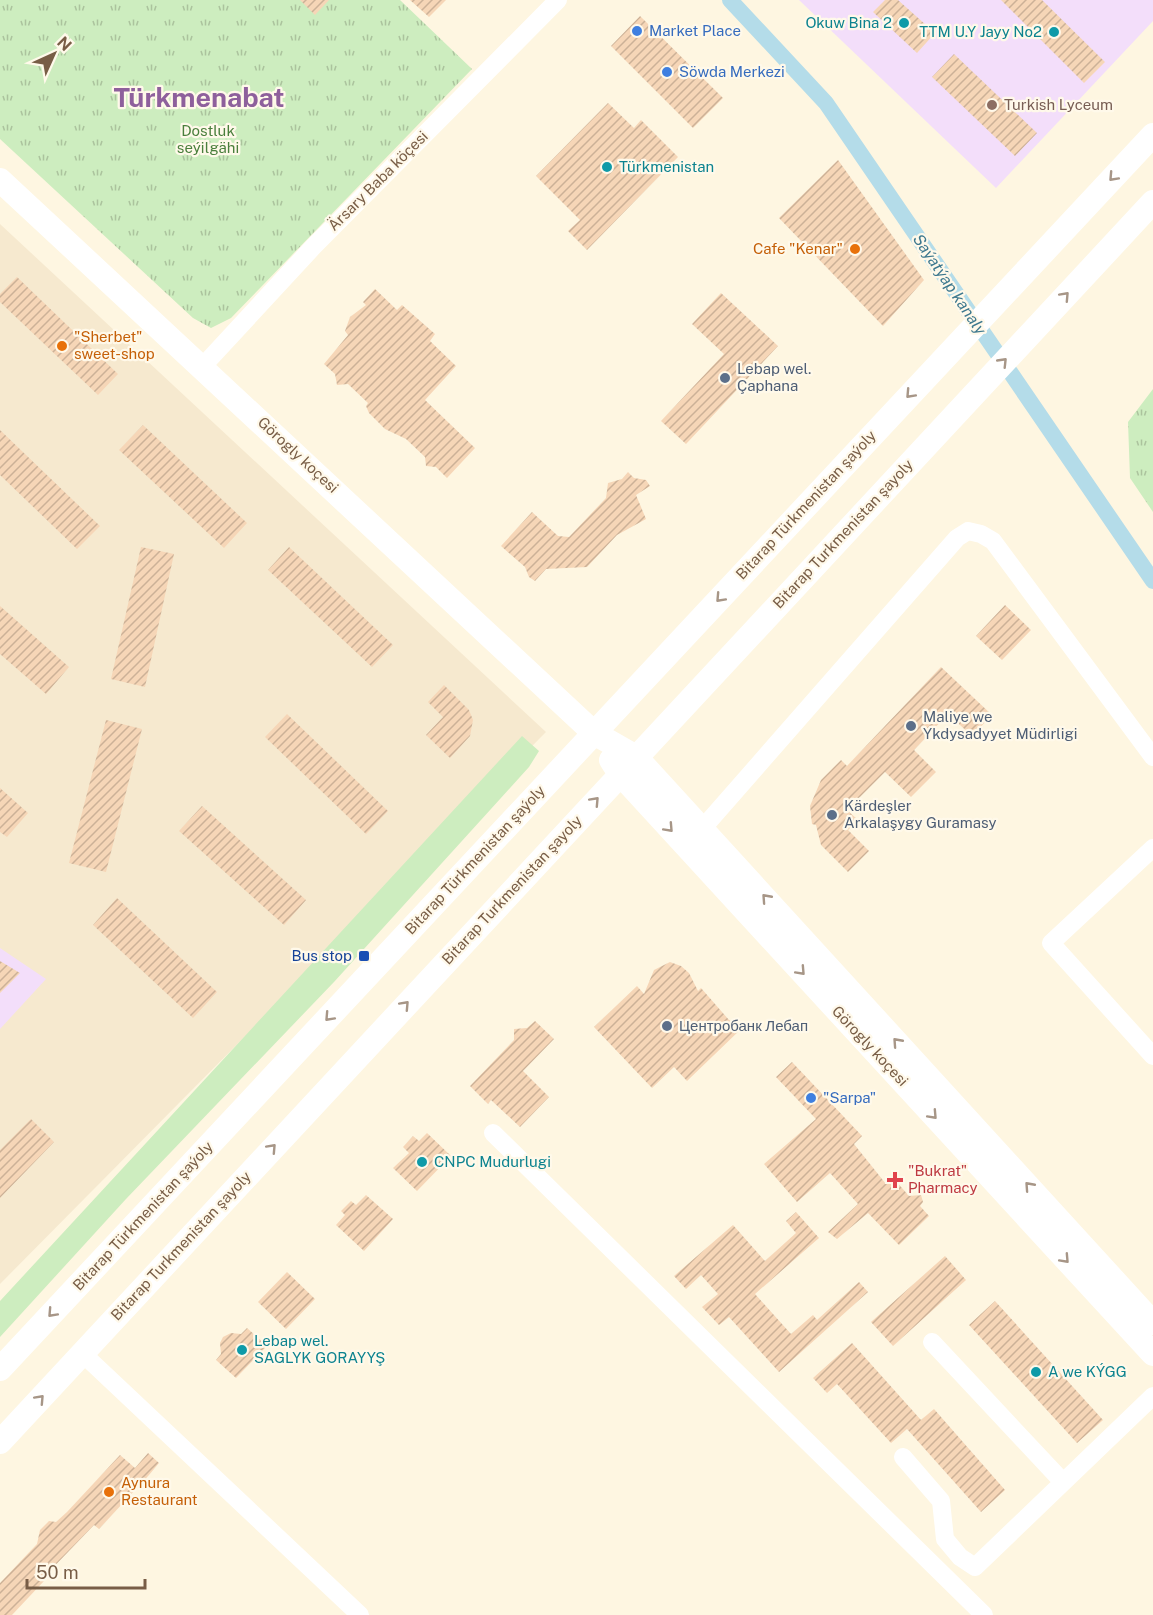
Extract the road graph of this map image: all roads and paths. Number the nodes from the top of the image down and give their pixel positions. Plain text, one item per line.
1 (558, 0) edge
2 (1153, 135) edge
3 (0, 180) edge
4 (1153, 202) edge
5 (203, 366) junction
6 (594, 733) junction
7 (1153, 757) edge
8 (628, 765) junction
9 (702, 829) junction
10 (1153, 848) edge
11 (1153, 1056) edge
12 (493, 1133) dead end
13 (1153, 1323) edge
14 (932, 1342) dead end
15 (82, 1353) junction
16 (1153, 1354) edge
17 (0, 1370) edge
18 (1153, 1396) edge
19 (0, 1442) edge
20 (903, 1456) dead end
21 (1062, 1481) junction
22 (360, 1615) edge
23 (984, 1615) edge

1 - 5 street, Ärsary Baba köçesi
2 -> 6 main road, Bitarap Türkmenistan şaýoly
3 - 5 main road, Görogly koçesi
8 -> 4 main road, Bitarap Turkmenistan şayoly
5 - 6 main road, Görogly koçesi
6 - 8 main road, Görogly koçesi
6 -> 17 main road, Bitarap Türkmenistan şaýoly
7 - 9 street
8 - 9 main road, Görogly koçesi
15 -> 8 main road, Bitarap Turkmenistan şayoly
8 -> 16 main road, Görogly koçesi
13 -> 9 main road, Görogly koçesi
10 - 11 street
12 - 23 street
14 - 21 street
19 -> 15 main road, Bitarap Turkmenistan şayoly
15 - 22 street
18 - 21 street
20 - 21 street

